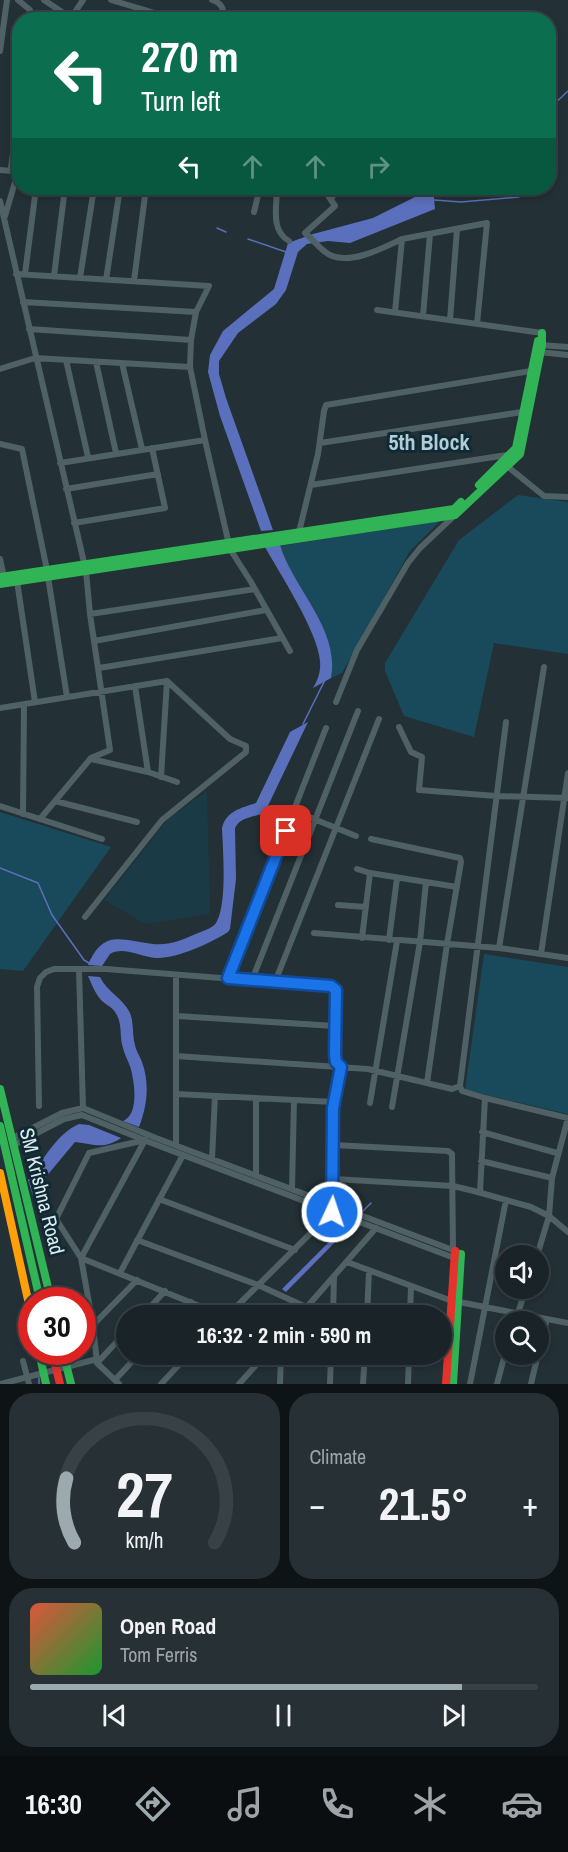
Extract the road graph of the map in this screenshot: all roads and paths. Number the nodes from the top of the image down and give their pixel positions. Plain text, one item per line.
1 (7, 0) edge
2 (18, 0) edge
3 (44, 0) edge
4 (111, 0) edge
5 (212, 0) edge
6 (139, 10) joint
7 (30, 12) edge
8 (62, 12) edge
9 (146, 12) edge
10 (223, 12) edge
11 (0, 51) edge
12 (12, 188) edge
13 (35, 195) edge
14 (64, 195) edge
15 (93, 195) edge
16 (119, 195) edge
17 (145, 195) edge
18 (258, 195) edge
19 (277, 195) edge
20 (328, 195) edge
21 (333, 195) edge
22 (331, 200) junction
23 (0, 201) edge
24 (254, 212) dead end
25 (5, 217) junction
26 (457, 229) junction
27 (430, 234) junction
28 (402, 239) junction
29 (289, 241) dead end
30 (16, 274) junction
31 (24, 274) junction
32 (54, 276) junction
33 (80, 278) junction
34 (106, 280) junction
35 (134, 281) junction
36 (22, 302) junction
37 (376, 310) dead end
38 (196, 312) junction
39 (395, 312) junction
40 (423, 316) junction
41 (450, 320) junction
42 (477, 324) junction
43 (29, 329) junction
44 (542, 333) joint
45 (191, 340) junction
46 (568, 347) edge
47 (538, 348) junction
48 (568, 355) edge
49 (35, 358) junction
50 (66, 360) junction
51 (96, 362) junction
52 (122, 363) junction
53 (0, 366) edge
54 (190, 367) junction
55 (531, 370) junction
56 (522, 412) junction
57 (205, 440) junction
58 (320, 443) junction
59 (0, 444) edge
60 (152, 448) junction
61 (142, 449) junction
62 (116, 453) junction
63 (520, 454) junction
64 (510, 455) junction
65 (88, 457) junction
66 (60, 463) junction
67 (507, 466) junction
68 (158, 474) junction
69 (310, 485) junction
70 (66, 489) junction
71 (568, 497) edge
72 (454, 512) junction
73 (74, 523) junction
74 (299, 532) junction
75 (229, 546) junction
76 (0, 559) edge
77 (85, 568) junction
78 (48, 574) junction
79 (1, 579) edge
80 (17, 581) junction
81 (255, 590) junction
82 (266, 610) junction
83 (90, 614) junction
84 (282, 638) junction
85 (94, 641) junction
86 (290, 651) dead end
87 (544, 667) dead end
88 (99, 668) junction
89 (167, 681) junction
90 (135, 686) junction
91 (100, 691) junction
92 (67, 697) junction
93 (35, 702) junction
94 (336, 702) dead end
95 (24, 705) junction
96 (0, 708) edge
97 (358, 711) dead end
98 (379, 719) dead end
99 (506, 722) dead end
100 (399, 727) dead end
101 (326, 728) dead end
102 (91, 758) junction
103 (147, 772) junction
104 (568, 773) edge
105 (161, 777) junction
106 (177, 782) dead end
107 (496, 796) junction
108 (523, 797) junction
109 (566, 798) edge
110 (55, 801) junction
111 (0, 806) edge
112 (294, 810) junction
113 (23, 814) junction
114 (40, 819) junction
115 (315, 819) junction
116 (137, 822) dead end
117 (336, 828) junction
118 (356, 836) dead end
119 (102, 839) dead end
120 (371, 839) dead end
121 (357, 869) dead end
122 (370, 873) junction
123 (397, 878) junction
124 (426, 882) junction
125 (457, 887) junction
126 (338, 905) dead end
127 (366, 907) junction
128 (85, 917) dead end
129 (314, 933) dead end
130 (362, 938) junction
131 (389, 940) junction
132 (397, 941) junction
133 (420, 942) junction
134 (447, 944) junction
135 (479, 947) junction
136 (499, 948) junction
137 (541, 954) junction
138 (568, 958) edge
139 (79, 969) junction
140 (176, 975) junction
141 (228, 978) junction
142 (252, 980) junction
143 (275, 982) junction
144 (177, 1016) junction
145 (334, 1026) junction
146 (176, 1056) junction
147 (341, 1067) junction
148 (375, 1071) junction
149 (398, 1076) junction
150 (427, 1083) junction
151 (460, 1086) junction
152 (0, 1089) edge
153 (176, 1094) junction
154 (215, 1096) junction
155 (256, 1098) junction
156 (485, 1098) junction
157 (294, 1100) junction
158 (334, 1102) junction
159 (370, 1103) dead end
160 (39, 1106) dead end
161 (392, 1107) dead end
162 (83, 1108) junction
163 (568, 1118) edge
164 (0, 1126) edge
165 (482, 1132) junction
166 (156, 1138) junction
167 (145, 1140) junction
168 (14, 1142) junction
169 (334, 1144) junction
170 (176, 1145) junction
171 (557, 1153) junction
172 (183, 1155) junction
173 (212, 1159) junction
174 (482, 1161) junction
175 (0, 1173) edge
176 (256, 1176) junction
177 (552, 1178) junction
178 (334, 1179) junction
179 (453, 1186) junction
180 (292, 1189) junction
181 (480, 1192) junction
182 (159, 1199) junction
183 (506, 1200) junction
184 (332, 1208) junction
185 (549, 1216) junction
186 (356, 1217) junction
187 (376, 1228) junction
188 (568, 1232) edge
189 (137, 1240) junction
190 (540, 1245) edge
191 (295, 1250) junction
192 (457, 1255) junction
193 (81, 1258) junction
194 (347, 1262) junction
195 (369, 1271) junction
196 (120, 1273) junction
197 (334, 1276) junction
198 (137, 1280) junction
199 (258, 1285) junction
200 (411, 1286) junction
201 (25, 1287) edge
202 (37, 1287) edge
203 (48, 1287) edge
204 (86, 1287) edge
205 (165, 1291) junction
206 (191, 1302) junction
207 (456, 1302) junction
208 (152, 1305) edge
209 (188, 1305) edge
210 (198, 1305) edge
211 (237, 1305) edge
212 (302, 1305) edge
213 (308, 1305) edge
214 (333, 1305) edge
215 (367, 1305) edge
216 (410, 1305) edge
217 (484, 1306) junction
218 (508, 1311) edge
219 (549, 1319) edge
220 (96, 1322) edge
221 (568, 1323) edge
222 (116, 1342) edge
223 (96, 1352) edge
224 (97, 1361) junction
225 (24, 1365) edge
226 (42, 1365) edge
227 (55, 1365) edge
228 (66, 1365) edge
229 (131, 1365) edge
230 (179, 1365) edge
231 (256, 1365) edge
232 (281, 1365) edge
233 (331, 1365) edge
234 (364, 1365) edge
235 (409, 1365) edge
236 (502, 1365) edge
237 (535, 1365) edge
238 (247, 1376) junction
239 (117, 1382) edge
240 (1, 1384) edge
241 (29, 1384) edge
242 (46, 1384) edge
243 (60, 1384) edge
244 (71, 1384) edge
245 (161, 1384) edge
246 (240, 1384) edge
247 (246, 1384) edge
248 (280, 1384) edge
249 (330, 1384) edge
250 (363, 1384) edge
251 (408, 1384) edge
252 (446, 1384) edge
253 (453, 1384) edge
254 (470, 1384) edge
255 (497, 1384) edge
256 (531, 1384) edge

1 - 11 street
2 - 7 street
3 - 8 street
4 - 6 street
5 - 10 street
6 - 9 street
12 - 25 street
13 - 31 street
14 - 32 street
15 - 33 street
16 - 34 street
17 - 35 street
18 - 24 street
19 - 29 street
20 - 22 street
21 - 22 street
22 - 28 street
23 - 25 street
25 - 30 street
26 - 27 street
26 - 41 street
26 - 42 street
27 - 28 street
27 - 40 street
28 - 39 street
30 - 31 street
30 - 36 street
31 - 32 street
32 - 33 street
33 - 34 street
34 - 35 street
35 - 38 street
36 - 38 street
36 - 43 street
37 - 39 street
38 - 45 street
39 - 40 street
40 - 41 street
41 - 42 street
42 - 44 street
43 - 45 street
43 - 49 street
44 - 47 main road
45 - 54 street
46 - 47 street
47 - 48 street
47 - 55 main road
47 - 63 main road
49 - 50 street
49 - 53 street
49 - 66 street
50 - 51 street
50 - 65 street
51 - 52 street
51 - 62 street
52 - 54 street
52 - 61 street
54 - 57 street
55 - 56 main road
55 - 58 street
56 - 58 street
56 - 64 main road
57 - 60 street
57 - 75 street
58 - 69 street
59 - 78 street
60 - 61 street
60 - 68 street
61 - 62 street
62 - 65 street
63 - 64 street
63 - 67 main road
64 - 69 street
64 - 72 main road
65 - 66 street
66 - 70 street
67 - 71 street
67 - 72 main road
68 - 70 street
68 - 73 street
69 - 74 street
70 - 73 street
72 - 74 main road
72 - 75 main road
72 - 94 street
73 - 77 street
74 - 75 main road
75 - 77 main road
75 - 81 street
76 - 79 street
77 - 78 main road
77 - 83 street
78 - 79 main road
78 - 80 main road
78 - 92 street
79 - 80 main road
80 - 93 street
81 - 82 street
81 - 83 street
82 - 84 street
82 - 85 street
83 - 85 street
84 - 86 street
84 - 88 street
85 - 88 street
87 - 108 street
88 - 91 street
89 - 90 street
89 - 105 street
89 - 128 street
90 - 91 street
90 - 103 street
91 - 92 street
91 - 102 street
92 - 93 street
93 - 95 street
95 - 96 street
95 - 113 street
97 - 115 street
98 - 117 street
99 - 107 street
100 - 107 street
101 - 112 street
102 - 103 street
102 - 110 street
103 - 105 street
104 - 109 street
105 - 106 street
107 - 108 street
107 - 135 street
108 - 109 street
108 - 136 street
109 - 137 street
110 - 114 street
110 - 116 street
111 - 113 street
112 - 115 street
112 - 141 street
113 - 114 street
114 - 119 street
115 - 117 street
115 - 142 street
117 - 118 street
117 - 143 street
120 - 125 street
121 - 122 street
122 - 123 street
122 - 127 street
123 - 124 street
123 - 131 street
124 - 125 street
124 - 133 street
125 - 134 street
126 - 127 street
127 - 130 street
129 - 130 street
130 - 131 street
131 - 132 street
132 - 133 street
132 - 148 street
133 - 134 street
133 - 149 street
134 - 135 street
134 - 150 street
135 - 136 street
135 - 151 street
136 - 137 street
137 - 138 street
139 - 140 street
139 - 160 street
139 - 162 street
140 - 141 street
140 - 144 street
141 - 142 street
142 - 143 street
143 - 145 street
144 - 145 street
144 - 146 street
145 - 147 street
146 - 147 street
146 - 153 street
147 - 148 street
147 - 158 street
148 - 149 street
148 - 159 street
149 - 150 street
149 - 161 street
150 - 151 street
151 - 156 street
152 - 168 main road, SM Krishna Road
153 - 154 street
153 - 170 street
154 - 155 street
154 - 173 street
155 - 157 street
155 - 176 street
156 - 163 street
156 - 165 street
157 - 158 street
157 - 180 street
158 - 169 street
162 - 166 street
162 - 168 street
163 - 171 street
164 - 202 main road, SM Krishna Road
165 - 171 street
165 - 174 street
166 - 167 street
166 - 170 street
167 - 168 street
167 - 172 street
167 - 193 street
167 - 193 street
168 - 203 main road, SM Krishna Road
169 - 178 street
169 - 179 street
170 - 173 street
171 - 177 street
172 - 182 street
172 - 184 street
173 - 176 street
174 - 177 street
174 - 181 street
175 - 201 main road, SM Krishna Road
176 - 180 street
177 - 185 street
178 - 179 street
178 - 184 street
179 - 181 street
179 - 192 street
180 - 184 street
181 - 183 street
182 - 189 street
182 - 191 street
183 - 185 street
183 - 217 street
184 - 186 street
184 - 191 street
185 - 188 street
185 - 190 street
186 - 187 street
186 - 192 street
187 - 192 street
187 - 194 street
189 - 196 street
189 - 199 street
191 - 199 street
192 - 207 main road
193 - 196 street
193 - 204 street
194 - 195 street
194 - 197 street
195 - 200 street
195 - 215 street
196 - 198 street
197 - 213 street
197 - 214 street
198 - 205 street
198 - 220 street
199 - 211 street
199 - 212 street
200 - 207 street
200 - 216 street
205 - 206 street
205 - 208 street
206 - 209 street
206 - 210 street
207 - 217 street
207 - 252 main road
207 - 253 main road
217 - 218 street
217 - 254 street
219 - 221 street
222 - 224 street
223 - 224 street
224 - 239 street
224 - 240 street
225 - 241 street, bridge
226 - 242 main road, bridge
227 - 243 main road, bridge
228 - 244 main road, bridge
229 - 239 street
230 - 245 street
231 - 238 street
232 - 248 street
233 - 249 street
234 - 250 street
235 - 251 street
236 - 255 street
237 - 256 street
238 - 246 street
238 - 247 street

